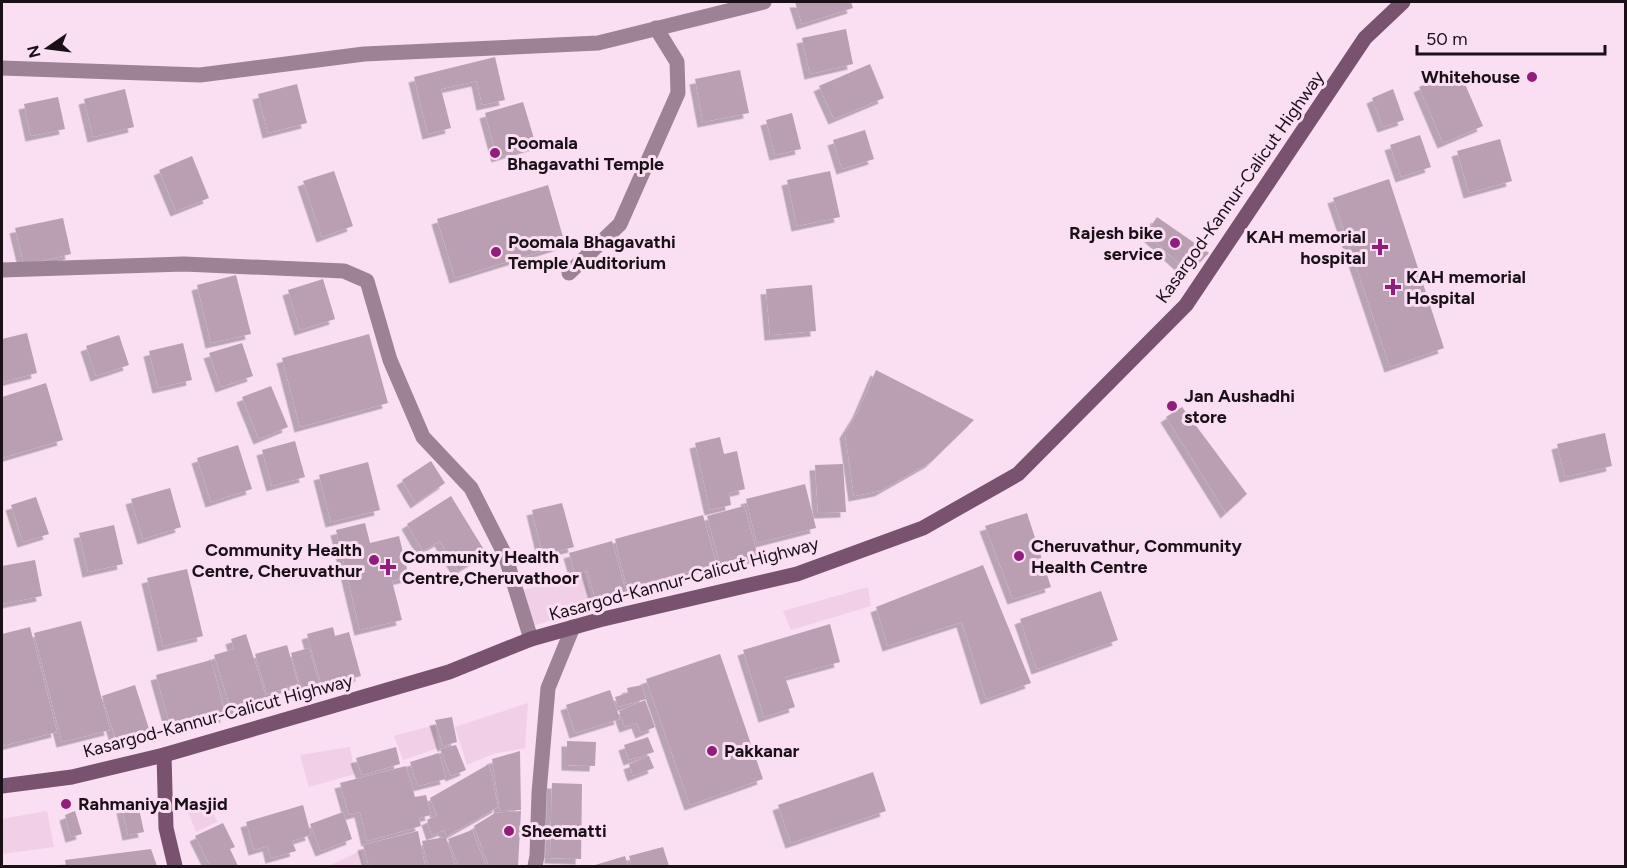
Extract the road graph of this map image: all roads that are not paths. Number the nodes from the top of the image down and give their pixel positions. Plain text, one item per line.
1 (764, 2) edge
2 (1402, 2) edge
3 (656, 28) junction
4 (2, 68) edge
5 (2, 270) edge
6 (569, 273) dead end
7 (573, 627) junction
8 (531, 639) junction
9 (164, 755) junction
10 (2, 786) edge
11 (175, 867) edge
12 (535, 867) edge

1 - 3 street
2 - 7 main road, Kasargod-Kannur-Calicut Highway
3 - 4 street
3 - 6 street
5 - 8 street
7 - 8 main road, Kasargod-Kannur-Calicut Highway
7 - 12 street
8 - 9 main road, Kasargod-Kannur-Calicut Highway
9 - 10 main road, Kasargod-Kannur-Calicut Highway
9 - 11 main road

